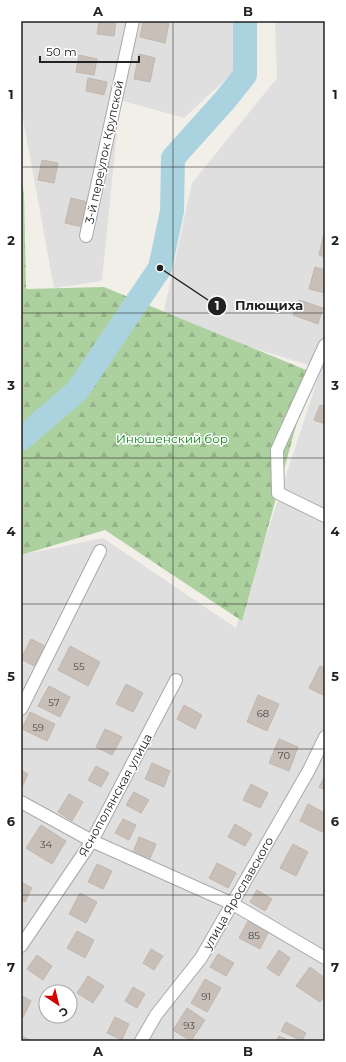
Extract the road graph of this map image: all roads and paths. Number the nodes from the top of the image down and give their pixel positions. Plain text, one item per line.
1 (133, 21) edge
2 (86, 236) dead end
3 (325, 344) edge
4 (325, 516) edge
5 (100, 551) dead end
6 (176, 680) dead end
7 (21, 709) edge
8 (325, 737) edge
9 (21, 802) edge
10 (92, 841) junction
11 (233, 904) junction
12 (21, 946) edge
13 (325, 958) edge
14 (141, 1041) edge

1 - 2 street, 3-й переулок Крупской
3 - 4 street
5 - 7 street
6 - 10 street, Яснополянская улица
8 - 11 street, улица Ярославского
9 - 10 street
10 - 11 street
10 - 12 street, Яснополянская улица
11 - 13 street
11 - 14 street, улица Ярославского

